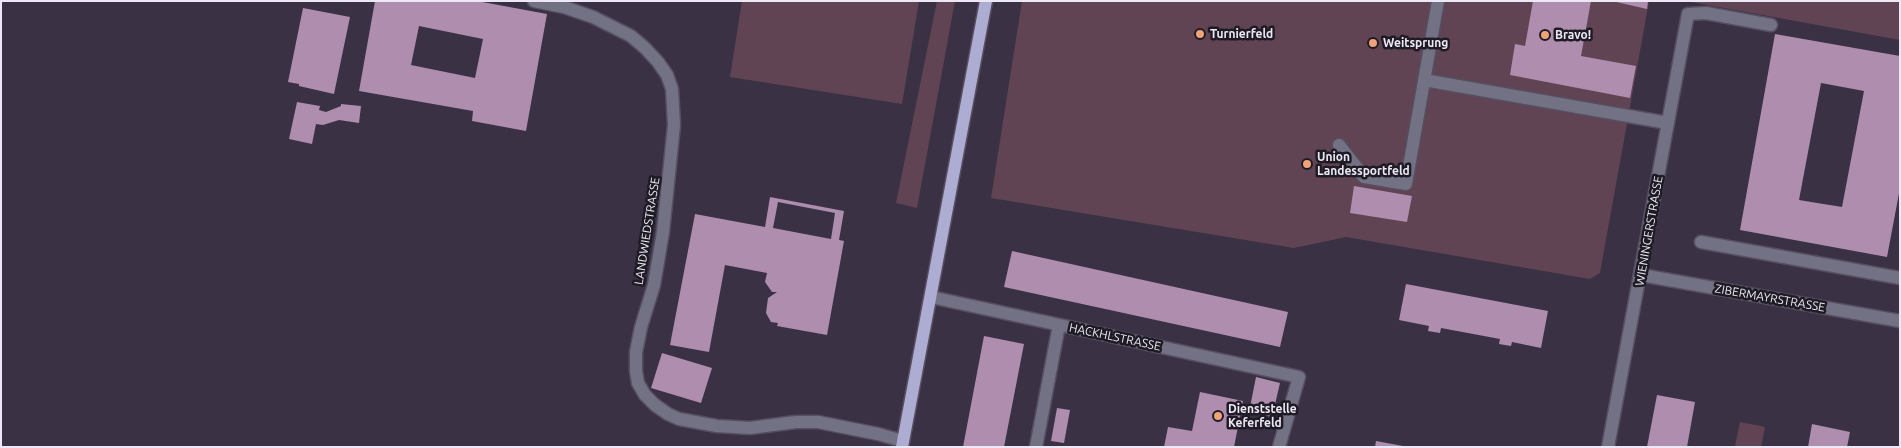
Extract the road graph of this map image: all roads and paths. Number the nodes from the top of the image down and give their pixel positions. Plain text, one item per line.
1 (534, 1) edge
2 (986, 1) edge
3 (1438, 1) edge
4 (1771, 25) dead end
5 (1424, 80) junction
6 (1668, 124) junction
7 (1338, 145) dead end
8 (1701, 242) dead end
9 (1641, 275) junction
10 (1900, 278) edge
11 (931, 297) junction
12 (1900, 320) edge
13 (1059, 325) junction
14 (903, 444) edge
15 (1036, 447) edge
16 (1279, 447) edge
17 (1608, 447) edge

1 - 14 street, LANDWIEDSTRASSE
2 - 11 main road, LANDWIEDSTRASSE
3 - 5 street
4 - 6 street, WIENINGERSTRASSE
5 - 6 street
5 - 7 street
6 - 9 street, WIENINGERSTRASSE
8 - 10 street
9 - 12 street, ZIBERMAYRSTRASSE
9 - 17 street, WIENINGERSTRASSE
11 - 13 street, HACKHLSTRASSE
11 - 14 main road, LANDWIEDSTRASSE
13 - 15 street
13 - 16 street, HACKHLSTRASSE

